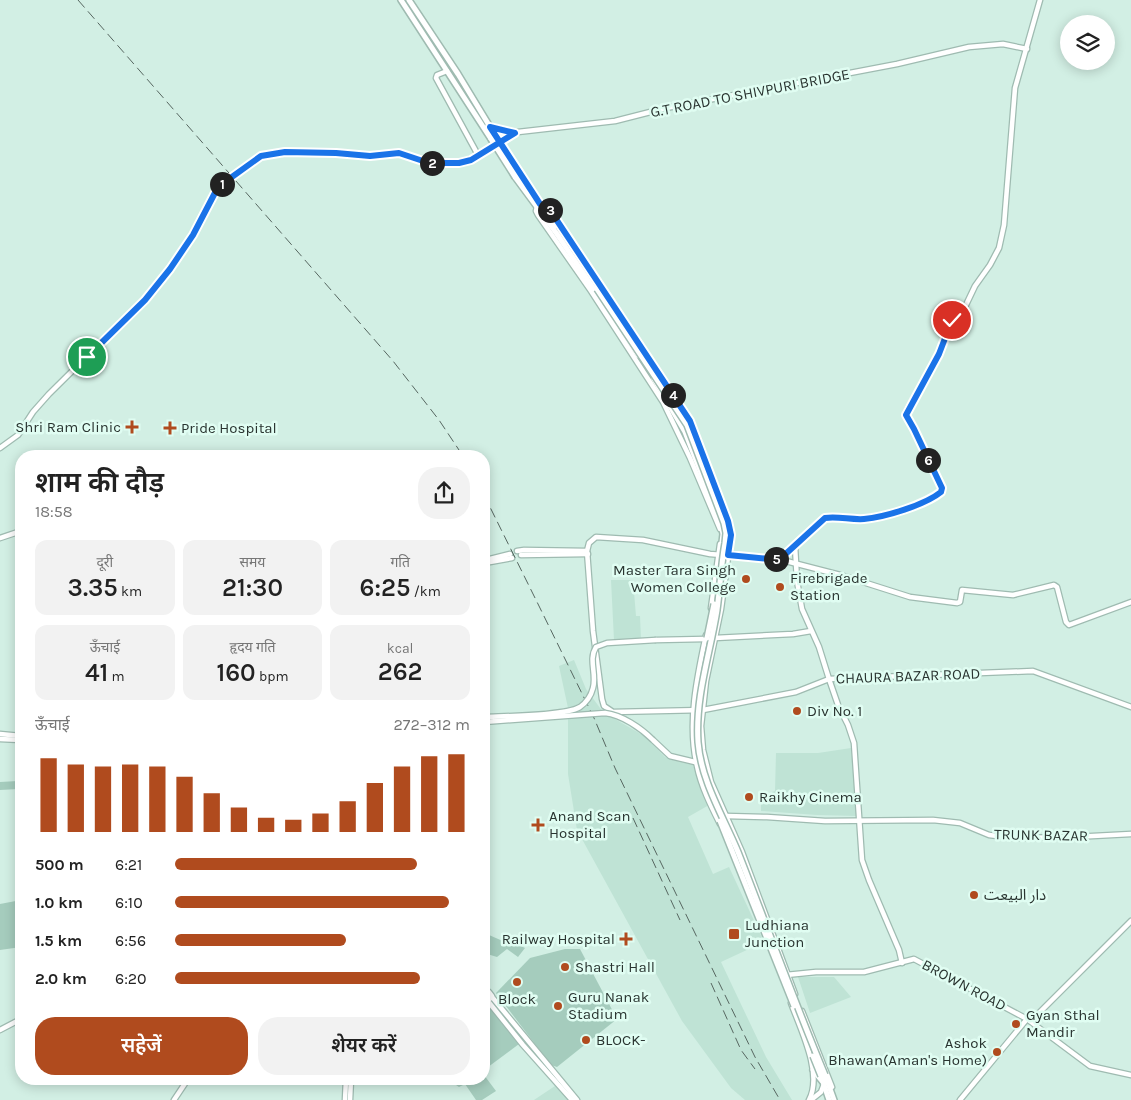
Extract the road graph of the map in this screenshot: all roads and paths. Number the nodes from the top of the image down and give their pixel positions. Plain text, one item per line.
1 (401, 0) edge
2 (409, 0) edge
3 (1041, 0) edge
4 (1027, 49) junction
5 (447, 71) junction
6 (490, 127) junction
7 (515, 133) junction
8 (493, 137) junction
9 (478, 155) junction
10 (540, 208) junction
11 (0, 448) edge
12 (15, 533) edge
13 (0, 538) edge
14 (795, 546) junction
15 (587, 552) junction
16 (519, 553) dead end
17 (717, 554) junction
18 (728, 555) junction
19 (511, 556) dead end
20 (490, 560) edge
21 (779, 560) junction
22 (795, 563) junction
23 (1131, 602) edge
24 (811, 631) junction
25 (716, 635) junction
26 (705, 639) junction
27 (829, 679) junction
28 (1131, 706) edge
29 (703, 710) junction
30 (694, 711) junction
31 (490, 718) edge
32 (490, 722) edge
33 (0, 734) edge
34 (15, 737) edge
35 (15, 738) edge
36 (0, 739) edge
37 (696, 762) junction
38 (705, 763) junction
39 (726, 816) junction
40 (859, 820) junction
41 (1131, 834) edge
42 (1131, 921) edge
43 (902, 963) junction
44 (788, 974) junction
45 (781, 976) junction
46 (490, 1000) edge
47 (490, 1000) edge
48 (799, 1005) junction
49 (794, 1010) junction
50 (1029, 1020) junction
51 (15, 1022) edge
52 (0, 1030) edge
53 (813, 1070) junction
54 (1131, 1075) edge
55 (824, 1083) junction
56 (184, 1085) edge
57 (346, 1085) edge
58 (351, 1085) edge
59 (832, 1087) joint
60 (829, 1097) edge
61 (174, 1100) edge
62 (345, 1100) edge
63 (350, 1100) edge
64 (572, 1100) edge
65 (577, 1100) edge
66 (811, 1100) edge
67 (960, 1100) edge

1 - 5 main road
2 - 6 main road
3 - 4 street
4 - 7 street, G.T ROAD TO SHIVPURI BRIDGE
4 - 14 street
5 - 8 main road
5 - 9 street
6 - 7 main road
6 - 8 main road
7 - 9 street, G.T ROAD TO SHIVPURI BRIDGE
8 - 10 main road, bridge
9 - 11 street, G.T ROAD TO SHIVPURI BRIDGE
10 - 17 street
10 - 18 street
10 - 55 main road, bridge
10 - 60 main road, bridge
12 - 13 street
14 - 21 street
14 - 22 street
15 - 16 street
15 - 17 street
15 - 30 street, CHAURA BAZAR ROAD
17 - 18 street
17 - 26 street
18 - 21 street
18 - 25 street
19 - 20 street
21 - 22 street
22 - 23 street
22 - 24 street
24 - 25 street
24 - 27 street
25 - 29 street
26 - 30 street
26 - 31 street, bridge
27 - 28 street, CHAURA BAZAR ROAD
27 - 29 street, CHAURA BAZAR ROAD
27 - 40 street
29 - 30 street, CHAURA BAZAR ROAD
29 - 38 street
30 - 37 street
32 - 37 street, bridge
33 - 34 street
35 - 36 street
37 - 38 street
37 - 45 street
38 - 39 street
39 - 40 street, TRUNK BAZAR
39 - 44 street
40 - 41 street, TRUNK BAZAR
40 - 43 street
42 - 50 street
43 - 44 street, BROWN ROAD
43 - 50 street, BROWN ROAD
44 - 45 street, BROWN ROAD
44 - 48 street
45 - 49 street
46 - 64 street
47 - 65 street
48 - 49 street
48 - 59 street, bridge
49 - 53 street
50 - 54 street, BROWN ROAD
50 - 67 street
51 - 52 street
53 - 55 main road
53 - 66 street
55 - 60 main road
55 - 66 street
56 - 61 street
57 - 62 street
58 - 63 street
59 - 60 main road
60 - 66 street

